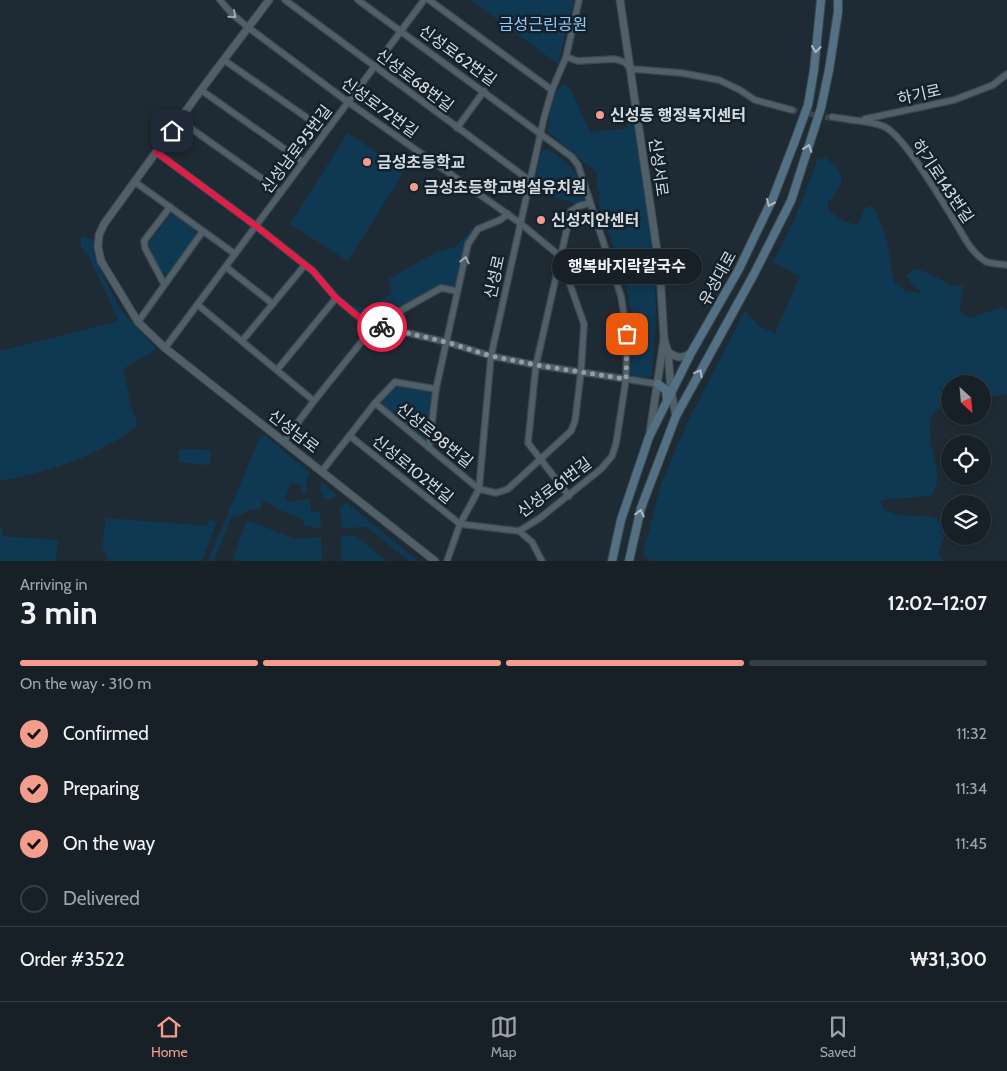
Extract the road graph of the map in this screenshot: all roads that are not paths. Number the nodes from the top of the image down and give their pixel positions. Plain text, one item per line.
1 (220, 0) edge
2 (270, 0) edge
3 (285, 0) edge
4 (358, 0) edge
5 (424, 0) edge
6 (429, 0) edge
7 (579, 0) edge
8 (620, 0) edge
9 (821, 0) edge
10 (838, 0) edge
11 (249, 28) junction
12 (401, 30) junction
13 (566, 57) junction
14 (224, 60) junction
15 (374, 67) junction
16 (632, 69) junction
17 (1007, 74) edge
18 (201, 90) junction
19 (552, 90) junction
20 (484, 91) junction
21 (348, 102) junction
22 (792, 110) tunnel mouth
23 (832, 117) tunnel mouth
24 (179, 120) junction
25 (851, 120) junction
26 (457, 128) junction
27 (326, 131) junction
28 (541, 134) junction
29 (156, 152) junction
30 (303, 162) junction
31 (529, 180) junction
32 (135, 182) junction
33 (281, 192) junction
34 (590, 203) junction
35 (170, 207) junction
36 (508, 214) junction
37 (520, 223) junction
38 (256, 226) junction
39 (204, 231) junction
40 (235, 254) junction
41 (560, 256) junction
42 (304, 265) junction
43 (1007, 265) edge
44 (226, 267) junction
45 (164, 284) junction
46 (457, 291) junction
47 (336, 298) junction
48 (198, 304) junction
49 (272, 304) junction
50 (138, 322) junction
51 (375, 325) junction
52 (664, 339) junction
53 (242, 341) junction
54 (446, 342) junction
55 (165, 348) junction
56 (668, 352) junction
57 (690, 353) junction
58 (491, 356) junction
59 (536, 365) junction
60 (277, 370) junction
61 (581, 372) junction
62 (626, 379) junction
63 (658, 384) junction
64 (436, 389) junction
65 (671, 390) junction
66 (667, 399) junction
67 (314, 401) junction
68 (375, 403) junction
69 (676, 416) junction
70 (350, 436) junction
71 (649, 437) junction
72 (284, 441) junction
73 (429, 448) junction
74 (541, 459) junction
75 (322, 471) junction
76 (479, 489) junction
77 (569, 496) junction
78 (460, 524) junction
79 (519, 531) junction
80 (435, 561) edge
81 (446, 561) edge
82 (542, 561) edge
83 (612, 561) edge
84 (629, 561) edge

1 -> 11 street
2 - 11 street, 신성남로
3 - 15 street, 신성로68번길
4 - 12 street, 신성로62번길
5 - 12 street, 신성남로95번길
6 - 19 street
7 - 13 street, 신성로
8 - 16 street, 신성서로
9 -> 57 main road, 유성대로
69 -> 10 main road, 유성대로
11 - 14 street, 신성남로
11 - 21 street, 신성로72번길
12 - 15 street, 신성남로95번길
12 - 20 street, 신성로62번길
13 - 16 street
13 - 19 street, 신성로
14 - 18 street, 신성남로
14 - 27 street
15 - 21 street, 신성남로95번길
15 - 26 street, 신성로68번길
16 - 22 street
16 - 52 street, 신성서로
17 - 25 street, 하기로
18 - 24 street, 신성남로
18 - 30 street
19 - 28 street, 신성로
20 - 26 street
20 - 28 street, 신성로62번길
21 - 27 street, 신성남로95번길
21 - 36 street, 신성로72번길
23 - 25 street, 하기로
24 - 29 street, 신성남로
24 - 33 street
25 - 43 street, 하기로143번길
26 - 31 street, 신성로68번길
27 - 30 street, 신성남로95번길
28 - 31 street, 신성로
28 - 34 street, 신성로61번길
29 - 32 street, 신성남로
29 - 38 street
30 - 33 street, 신성남로95번길
31 - 37 street, 신성로
32 - 35 street
32 - 50 street, 신성남로
33 - 38 street, 신성남로95번길
34 - 41 street
34 - 62 street, 신성로61번길
35 - 39 street
35 - 45 street
36 - 37 street, 신성로72번길
46 -> 36 street
37 - 41 street, 신성로72번길
37 - 58 street, 신성로
38 - 40 street, 신성남로95번길
38 - 42 street
39 - 40 street
39 - 45 street
40 - 44 street, 신성남로95번길
41 - 59 street
41 - 61 street
42 - 47 street
42 - 49 street
44 - 48 street, 신성남로95번길
44 - 49 street
45 - 50 street
46 - 51 street
46 - 54 street
47 - 51 street
47 - 60 street
48 - 53 street
48 - 55 street, 신성남로95번길
49 - 53 street
50 - 55 street, 신성남로
51 - 54 street
51 - 67 street
52 - 56 street
52 - 63 street
53 - 60 street
54 - 58 street
54 - 64 street
55 - 72 street, 신성남로
56 - 57 street
56 - 65 street
57 - 65 main road, 유성대로
58 - 59 street
58 - 76 street, 신성로
59 - 61 street
59 - 74 street
60 - 67 street
61 - 62 street
61 - 74 street
62 - 63 street
62 - 77 street, 신성로61번길
63 - 66 main road
63 - 71 street
64 - 68 street
64 - 73 street
65 - 66 main road, 유성대로
65 - 69 street
66 - 71 main road, 유성대로
67 - 72 street
68 - 70 street
68 - 73 street, 신성로98번길
84 -> 69 main road, 유성대로
70 - 75 street
70 - 78 street, 신성로102번길
71 - 83 main road, 유성대로
72 - 75 street, 신성남로
73 - 76 street, 신성로98번길
74 - 76 street
74 - 77 street
75 - 80 street, 신성남로
76 - 78 street, 신성로
77 - 79 street, 신성로61번길
78 - 79 street, 신성로61번길
78 - 81 street, 신성로
79 - 82 street, 신성로61번길

